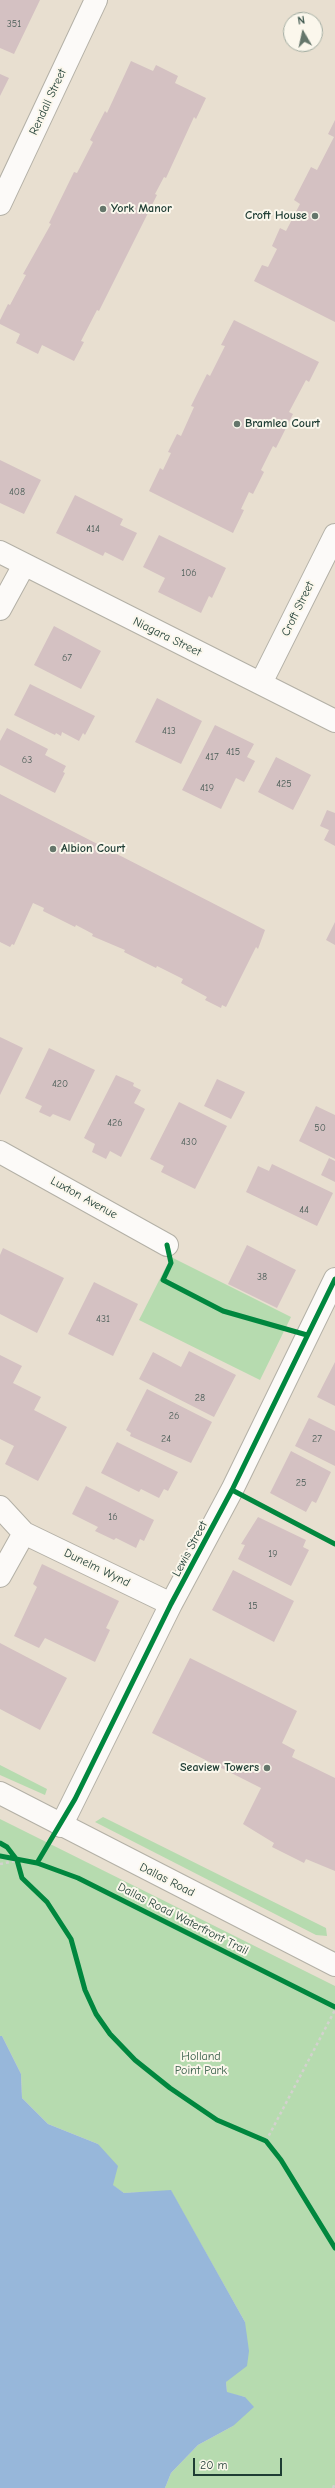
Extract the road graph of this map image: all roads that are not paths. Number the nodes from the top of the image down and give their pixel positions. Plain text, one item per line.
1 (96, 0) edge
2 (0, 204) edge
3 (335, 535) edge
4 (0, 552) edge
5 (24, 565) junction
6 (0, 609) edge
7 (261, 683) junction
8 (335, 721) edge
9 (0, 1152) edge
10 (167, 1245) dead end
11 (335, 1280) edge
12 (0, 1507) edge
13 (24, 1533) junction
14 (0, 1576) edge
15 (170, 1604) junction
16 (0, 1793) edge
17 (61, 1826) junction
18 (335, 1964) edge

1 - 2 street, Rendall Street
3 - 7 street, Croft Street
4 - 5 street, Niagara Street
5 - 6 street
5 - 7 street, Niagara Street
7 - 8 street, Niagara Street
9 - 10 street, Luxton Avenue
11 - 15 street, Lewis Street
12 - 13 street, Dunelm Wynd
13 - 14 street
13 - 15 street, Dunelm Wynd
15 - 17 street, Lewis Street
16 - 17 street, Dallas Road
17 - 18 street, Dallas Road

